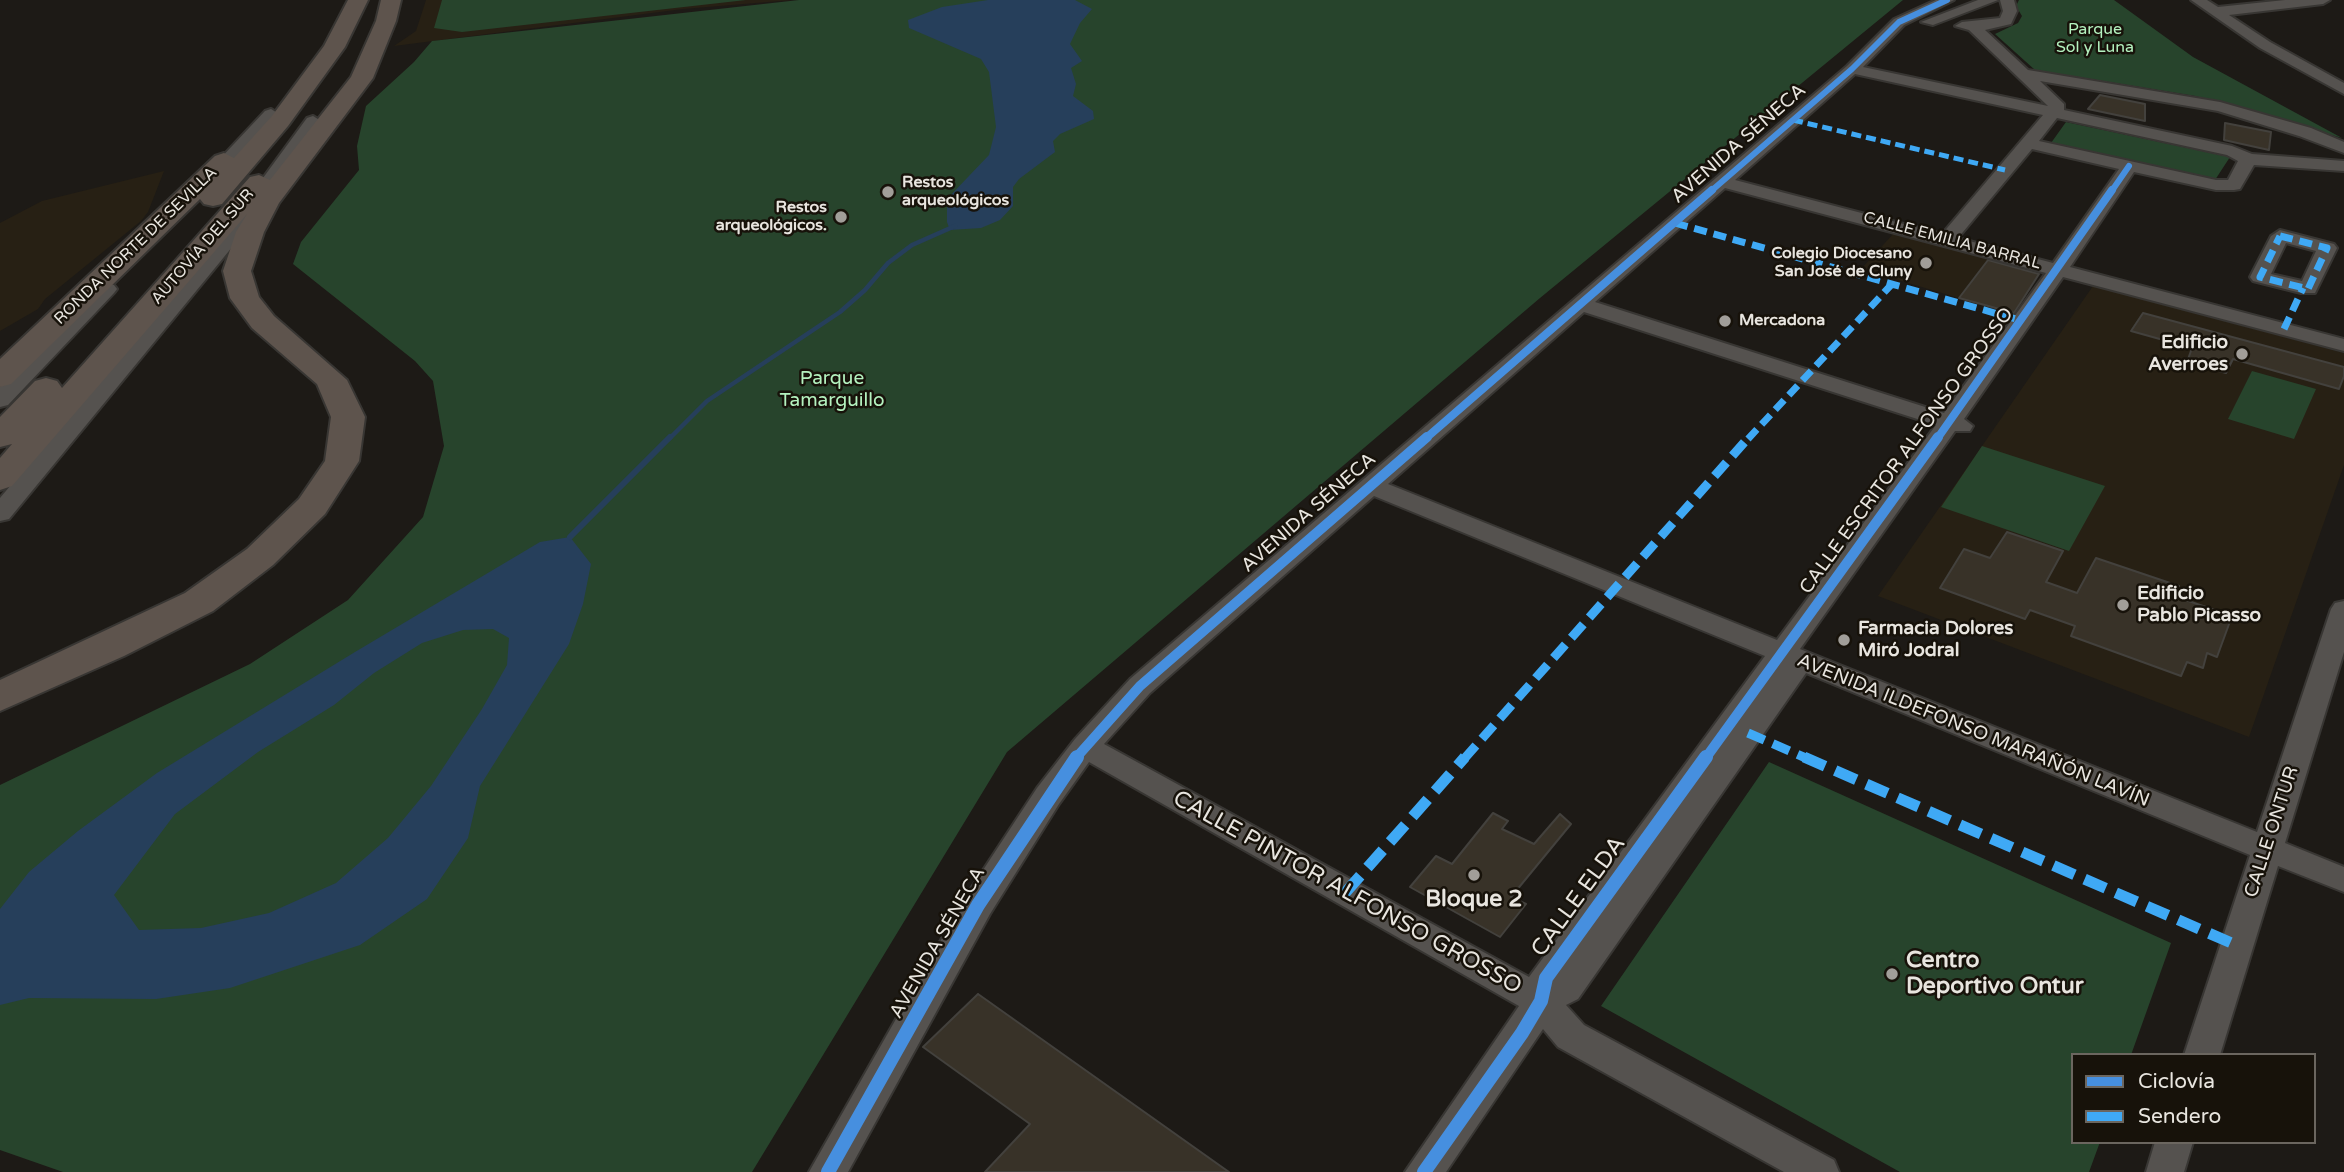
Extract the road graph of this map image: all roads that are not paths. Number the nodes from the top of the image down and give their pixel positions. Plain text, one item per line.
1 (358, 0) edge
2 (385, 0) edge
3 (391, 0) edge
4 (1947, 0) edge
5 (1991, 0) edge
6 (2007, 0) edge
7 (2198, 0) edge
8 (2323, 0) edge
9 (2214, 12) junction
10 (1926, 23) junction
11 (1974, 27) junction
12 (334, 47) junction
13 (1855, 66) junction
14 (2024, 74) junction
15 (2344, 89) edge
16 (2053, 113) junction
17 (271, 114) junction
18 (313, 121) junction
19 (2027, 143) junction
20 (2344, 148) edge
21 (2249, 159) junction
22 (2344, 166) edge
23 (2138, 168) junction
24 (1722, 182) junction
25 (1947, 240) junction
26 (2067, 272) junction
27 (2303, 288) dead end
28 (1580, 304) junction
29 (2284, 329) junction
30 (2344, 345) edge
31 (0, 377) edge
32 (0, 400) edge
33 (1957, 424) junction
34 (0, 437) edge
35 (0, 479) edge
36 (1369, 485) junction
37 (0, 514) edge
38 (2344, 609) edge
39 (1791, 657) junction
40 (0, 697) edge
41 (1085, 746) junction
42 (2266, 849) junction
43 (2344, 880) edge
44 (1541, 1001) junction
45 (2203, 1053) edge
46 (2173, 1144) edge
47 (828, 1172) edge
48 (1424, 1172) edge
49 (1820, 1172) edge
50 (2165, 1172) edge

1 - 12 highway, AUTOVÍA DEL SUR
2 - 18 highway, AUTOVÍA DEL SUR
3 - 40 highway
4 - 13 street, AVENIDA SÉNECA
5 - 10 street, AVENIDA SÉNECA
6 - 11 street
7 - 9 street
8 - 9 street
9 - 15 street
10 - 11 street
10 - 13 street, AVENIDA SÉNECA
11 - 14 street
12 - 17 highway, RONDA NORTE DE SEVILLA
12 - 34 highway, AUTOVÍA DEL SUR
13 - 16 street
13 - 24 street, AVENIDA SÉNECA
14 - 16 street
14 - 20 street
16 - 19 street
16 - 21 street
17 - 31 highway, RONDA NORTE DE SEVILLA
17 - 32 street
18 - 35 highway, AUTOVÍA DEL SUR
18 - 37 street
19 - 23 street
19 - 25 street
21 - 22 street
21 - 23 street
23 - 26 street, CALLE ESCRITOR ALFONSO GROSSO
24 - 25 street, CALLE EMILIA BARRAL
24 - 28 street, AVENIDA SÉNECA
25 - 26 street, CALLE EMILIA BARRAL
26 - 29 street, CALLE EMILIA BARRAL
26 - 33 street, CALLE ESCRITOR ALFONSO GROSSO
27 - 29 street
28 - 33 street
28 - 36 street, AVENIDA SÉNECA
29 - 30 street, CALLE EMILIA BARRAL
33 - 39 street, CALLE ESCRITOR ALFONSO GROSSO
36 - 39 street, AVENIDA ILDEFONSO MARAÑÓN LAVÍN
36 - 41 street, AVENIDA SÉNECA
38 - 42 street, CALLE ONTUR
39 - 42 street, AVENIDA ILDEFONSO MARAÑÓN LAVÍN
39 - 44 street, CALLE ELDA
41 - 44 street, CALLE PINTOR ALFONSO GROSSO
41 - 47 street, AVENIDA SÉNECA
42 - 43 street, AVENIDA ILDEFONSO MARAÑÓN LAVÍN
42 - 45 street, CALLE ONTUR
44 - 48 street, CALLE ELDA
44 - 49 street, CALLE PINTOR ALFONSO GROSSO
46 - 50 street

